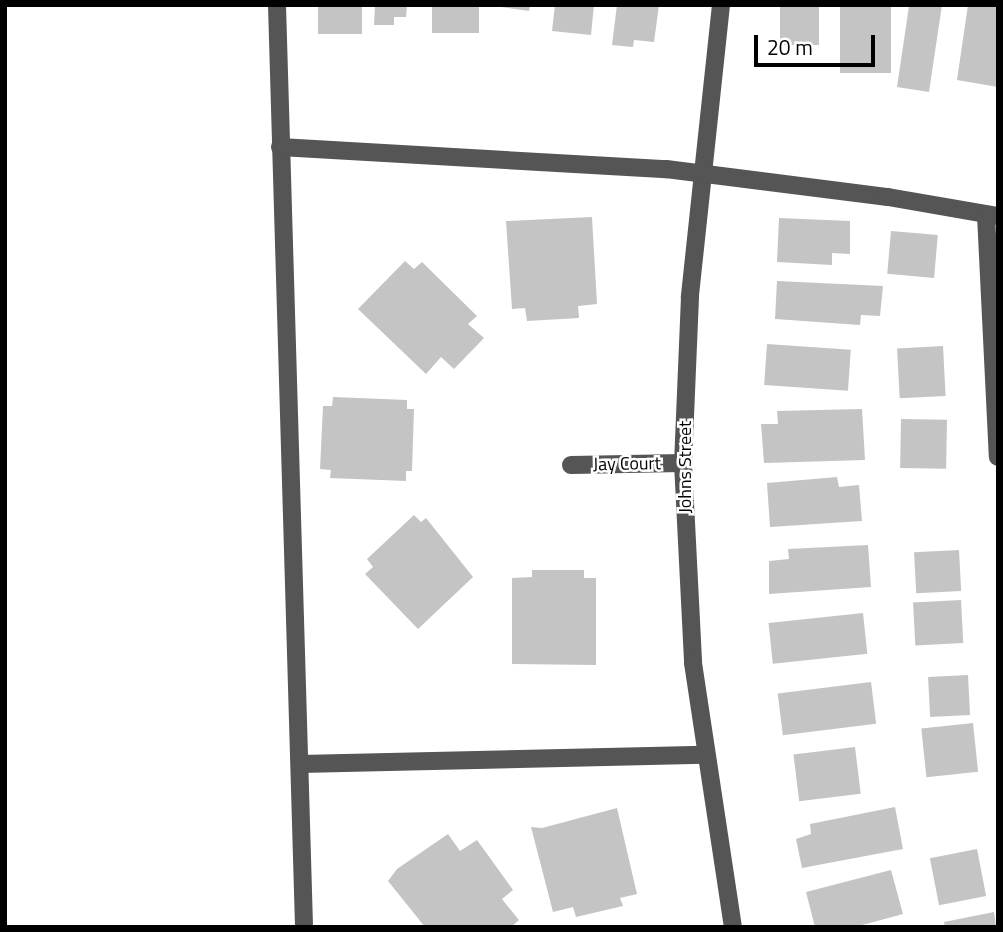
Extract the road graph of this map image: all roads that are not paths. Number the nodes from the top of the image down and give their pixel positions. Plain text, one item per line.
1 (277, 5) edge
2 (721, 5) edge
3 (280, 147) junction
4 (701, 173) junction
5 (992, 216) edge
6 (998, 457) edge
7 (683, 463) junction
8 (571, 465) dead end
9 (704, 755) junction
10 (300, 764) junction
11 (304, 927) edge
12 (733, 927) edge

1 - 3 street
2 - 4 street, Johns Street
3 - 4 street
3 - 10 street
4 - 5 street
4 - 7 street, Johns Street
5 - 6 street
7 - 8 street, Jay Court
7 - 9 street, Johns Street
9 - 10 street
9 - 12 street, Johns Street
10 - 11 street

